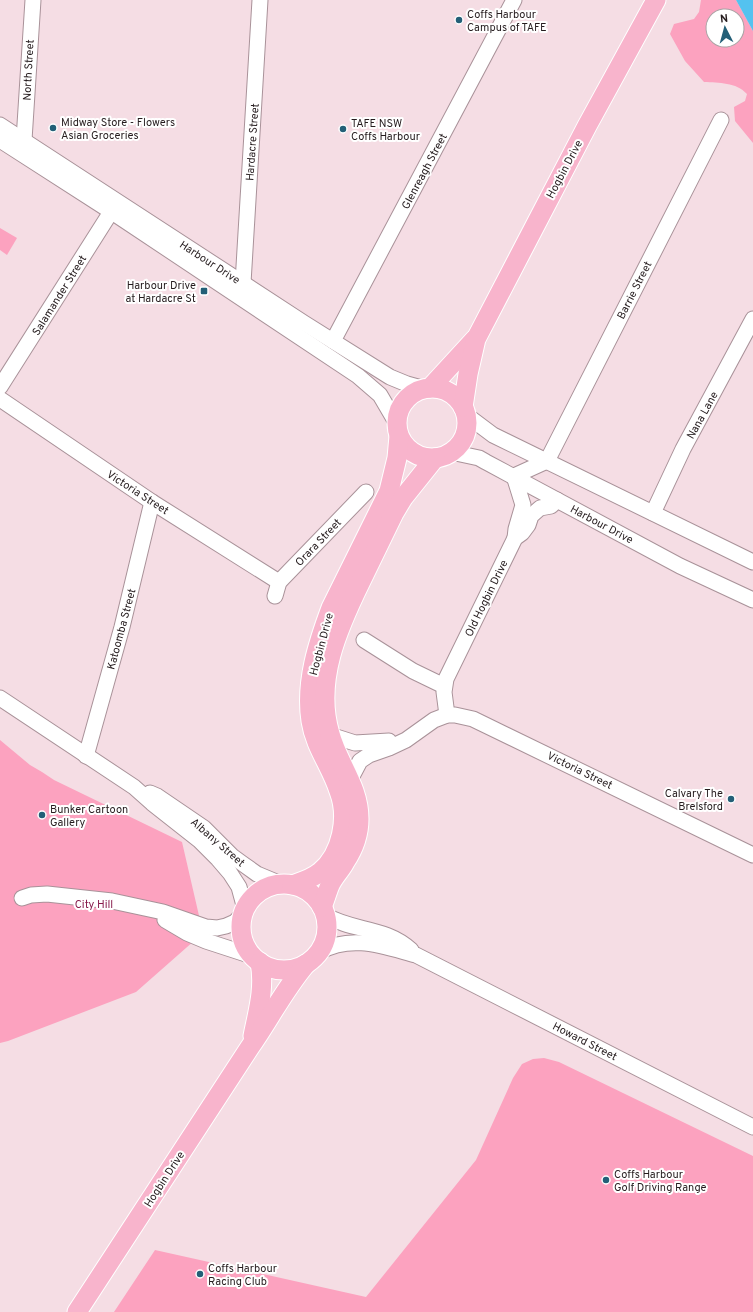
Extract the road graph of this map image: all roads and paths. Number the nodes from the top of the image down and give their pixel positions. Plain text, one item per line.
1 (33, 0) edge
2 (260, 0) edge
3 (514, 0) edge
4 (656, 0) edge
5 (721, 120) dead end
6 (0, 124) edge
7 (0, 140) edge
8 (24, 140) junction
9 (115, 207) junction
10 (242, 283) junction
11 (753, 319) edge
12 (476, 339) junction
13 (333, 341) junction
14 (0, 387) edge
15 (428, 388) junction
16 (0, 399) edge
17 (464, 411) junction
18 (398, 430) junction
19 (443, 455) junction
20 (547, 461) junction
21 (514, 476) junction
22 (366, 492) dead end
23 (557, 500) junction
24 (152, 502) junction
25 (653, 513) junction
26 (515, 538) junction
27 (753, 561) edge
28 (277, 589) joint
29 (753, 600) edge
30 (364, 640) dead end
31 (444, 686) junction
32 (0, 698) edge
33 (447, 715) junction
34 (330, 735) junction
35 (406, 740) junction
36 (86, 756) junction
37 (350, 780) junction
38 (134, 787) junction
39 (753, 855) edge
40 (287, 885) junction
41 (22, 898) dead end
42 (148, 909) junction
43 (324, 911) junction
44 (244, 912) junction
45 (416, 955) junction
46 (312, 958) junction
47 (256, 959) junction
48 (250, 1047) junction
49 (753, 1127) edge
50 (77, 1312) edge

1 - 8 street, North Street
2 - 10 street, Hardacre Street
3 - 13 street, Glenreagh Street
4 - 12 main road, Hogbin Drive
5 - 20 street, Barrie Street
6 - 8 street, Harbour Drive
7 - 9 street, Harbour Drive
8 - 9 street, Harbour Drive
9 - 10 street, Harbour Drive
9 - 14 street, Salamander Street
9 - 18 street, Harbour Drive
10 - 13 street, Harbour Drive
11 - 25 street, Nana Lane
12 - 15 main road, Hogbin Drive
12 - 17 main road, Hogbin Drive
13 - 15 street, Harbour Drive
15 - 17 main road
15 - 18 main road
16 - 24 street, Victoria Street
17 - 19 main road
17 - 20 street
18 - 19 main road
18 - 40 main road, Hogbin Drive
19 - 21 street, Harbour Drive
19 - 34 main road, Hogbin Drive
20 - 21 street
20 - 25 street
21 - 23 street, Harbour Drive
21 - 26 street
22 - 28 street, Orara Street
23 - 26 street, Old Hogbin Drive
23 - 29 street, Harbour Drive
24 - 28 street, Victoria Street
24 - 36 street, Katoomba Street
25 - 27 street
26 - 31 street, Old Hogbin Drive
30 - 31 street
31 - 33 street, Old Hogbin Drive
32 - 36 street, Albany Street
33 - 35 street
33 - 39 street, Victoria Street
34 - 35 street
34 - 37 main road, Hogbin Drive
35 - 37 street
36 - 38 street, Albany Street
37 - 43 main road, Hogbin Drive
38 - 40 street, Albany Street
38 - 44 street, Albany Street
40 - 43 main road
40 - 44 main road
41 - 42 street
42 - 44 street
42 - 47 street
43 - 45 street, Howard Street
43 - 46 main road
44 - 47 main road
45 - 46 street, Howard Street
45 - 49 street, Howard Street
46 - 47 main road
46 - 48 main road, Hogbin Drive
47 - 48 main road, Hogbin Drive
48 - 50 main road, Hogbin Drive

